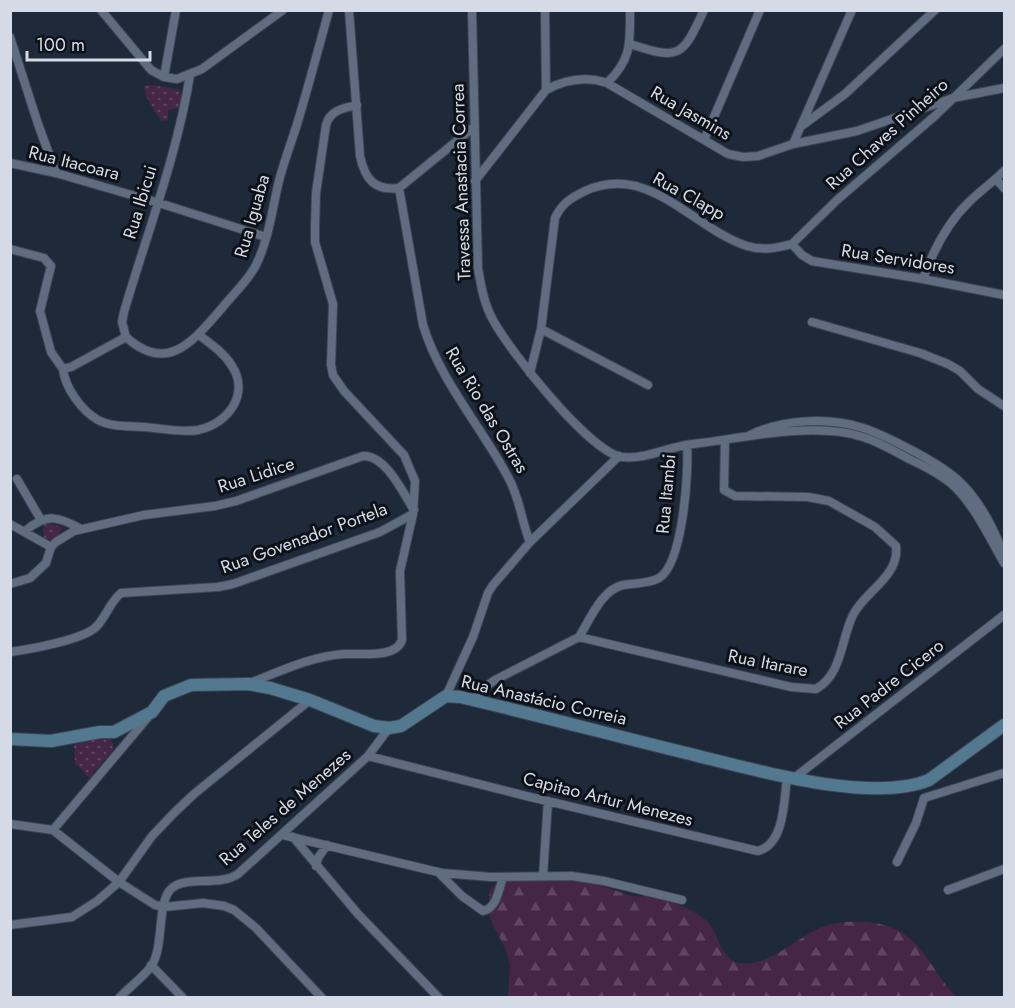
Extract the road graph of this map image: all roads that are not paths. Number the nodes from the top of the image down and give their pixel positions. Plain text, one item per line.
1 (101, 10) edge
2 (176, 10) edge
3 (283, 10) edge
4 (329, 10) edge
5 (349, 10) edge
6 (472, 10) edge
7 (545, 10) edge
8 (630, 10) edge
9 (704, 10) edge
10 (760, 10) edge
11 (852, 10) edge
12 (935, 10) edge
13 (10, 37) edge
14 (630, 44) junction
15 (1005, 49) edge
16 (190, 75) junction
17 (164, 77) junction
18 (607, 83) junction
19 (1005, 88) edge
20 (546, 90) junction
21 (954, 98) junction
22 (357, 105) junction
23 (802, 125) junction
24 (474, 127) junction
25 (704, 140) junction
26 (793, 144) junction
27 (10, 163) edge
28 (1005, 171) edge
29 (56, 173) junction
30 (996, 179) junction
31 (475, 181) junction
32 (399, 188) junction
33 (1005, 188) edge
34 (159, 203) junction
35 (266, 237) junction
36 (792, 244) junction
37 (10, 249) edge
38 (923, 279) junction
39 (1005, 295) edge
40 (812, 322) dead end
41 (541, 329) junction
42 (199, 335) junction
43 (126, 338) junction
44 (63, 369) junction
45 (531, 373) junction
46 (648, 385) dead end
47 (1005, 406) edge
48 (725, 440) junction
49 (687, 445) junction
50 (619, 456) junction
51 (17, 479) dead end
52 (414, 512) junction
53 (41, 520) junction
54 (10, 524) edge
55 (81, 529) junction
56 (25, 531) junction
57 (530, 542) junction
58 (53, 544) junction
59 (1004, 562) edge
60 (10, 584) edge
61 (1005, 615) edge
62 (579, 637) junction
63 (10, 652) edge
64 (248, 684) junction
65 (446, 696) junction
66 (310, 700) junction
67 (472, 700) junction
68 (152, 712) junction
69 (1005, 725) edge
70 (389, 728) junction
71 (10, 739) edge
72 (368, 756) junction
73 (1005, 772) edge
74 (791, 778) junction
75 (917, 784) junction
76 (924, 798) junction
77 (548, 801) junction
78 (299, 820) junction
79 (10, 824) edge
80 (53, 830) junction
81 (283, 835) junction
82 (292, 837) junction
83 (303, 839) junction
84 (327, 845) junction
85 (897, 862) dead end
86 (316, 866) junction
87 (1005, 869) edge
88 (438, 872) junction
89 (543, 876) junction
90 (503, 878) junction
91 (119, 882) junction
92 (948, 890) dead end
93 (682, 900) dead end
94 (164, 907) junction
95 (10, 925) edge
96 (152, 965) junction
97 (119, 998) edge
98 (183, 998) edge
99 (322, 998) edge
100 (439, 998) edge

1 - 17 street
2 - 17 street
3 - 16 street
4 - 35 street, Rua Iguaba
5 - 22 street
6 - 24 street, Travessa Anastacia Correa
7 - 20 street
8 - 14 street
9 - 14 street
10 - 25 street
11 - 23 street
12 - 23 street
13 - 29 street
14 - 18 street
15 - 21 street, Rua Chaves Pinheiro
16 - 17 street
16 - 34 street, Rua Ibicui
18 - 20 street, Rua Jasmins
18 - 25 street, Rua Jasmins
19 - 21 street, Rua Jasmins
20 - 31 street
21 - 26 street, Rua Jasmins
21 - 36 street, Rua Chaves Pinheiro
22 - 32 street
22 - 52 street
23 - 26 street
24 - 31 street, Travessa Anastacia Correa
24 - 32 street
25 - 26 street, Rua Jasmins
27 - 29 street, Rua Itacoara
28 - 30 street
29 - 34 street, Rua Itacoara
30 - 33 street
30 - 38 street
31 - 45 street, Travessa Anastacia Correa
32 - 57 street, Rua Rio das Ostras
34 - 35 street, Rua Itacoara
34 - 43 street, Rua Ibicui
35 - 42 street, Rua Iguaba
36 - 38 street, Rua Servidores
36 - 41 street, Rua Clapp
37 - 44 street
38 - 39 street, Rua Servidores
40 - 47 street
41 - 45 street, Rua Clapp
41 - 46 street
42 - 43 street, Rua Iguaba
42 - 44 street
43 - 44 street
45 - 50 street, Travessa Anastacia Correa
48 - 49 street
48 - 59 street
48 - 62 street, Rua Itarare
49 - 50 street
49 - 62 street, Rua Itambi
50 - 57 street
51 - 53 street
52 - 55 street, Rua Lidice
52 - 63 street, Rua Govenador Portela
52 - 64 street
53 - 55 street
53 - 56 street
54 - 56 street
55 - 58 street, Rua Lidice
56 - 58 street
57 - 65 street
58 - 60 street
61 - 74 street, Rua Padre Cicero
62 - 67 street
64 - 66 main road
64 - 68 main road
65 - 67 main road, Rua Anastácio Correia
65 - 70 main road, Rua Anastácio Correia
66 - 70 main road
66 - 91 street
67 - 74 main road, Rua Anastácio Correia
68 - 71 main road
68 - 80 street
69 - 75 main road, Rua Anastácio Correia
70 - 72 street, Rua Teles de Menezes
72 - 77 street, Capitao Artur Menezes
72 - 78 street, Rua Teles de Menezes
73 - 76 street
74 - 75 main road, Rua Anastácio Correia
74 - 77 street, Capitao Artur Menezes
75 - 76 street
76 - 85 street
77 - 89 street
78 - 81 street, Rua Teles de Menezes
78 - 83 street
79 - 80 street
80 - 91 street
81 - 82 street
81 - 94 street, Rua Teles de Menezes
82 - 83 street
82 - 86 street
83 - 84 street
84 - 86 street
84 - 88 street
86 - 100 street
87 - 92 street
88 - 90 street
88 - 90 street
89 - 90 street
89 - 93 street
91 - 94 street
91 - 95 street
94 - 96 street, Rua Teles de Menezes
94 - 99 street
96 - 97 street
96 - 98 street

